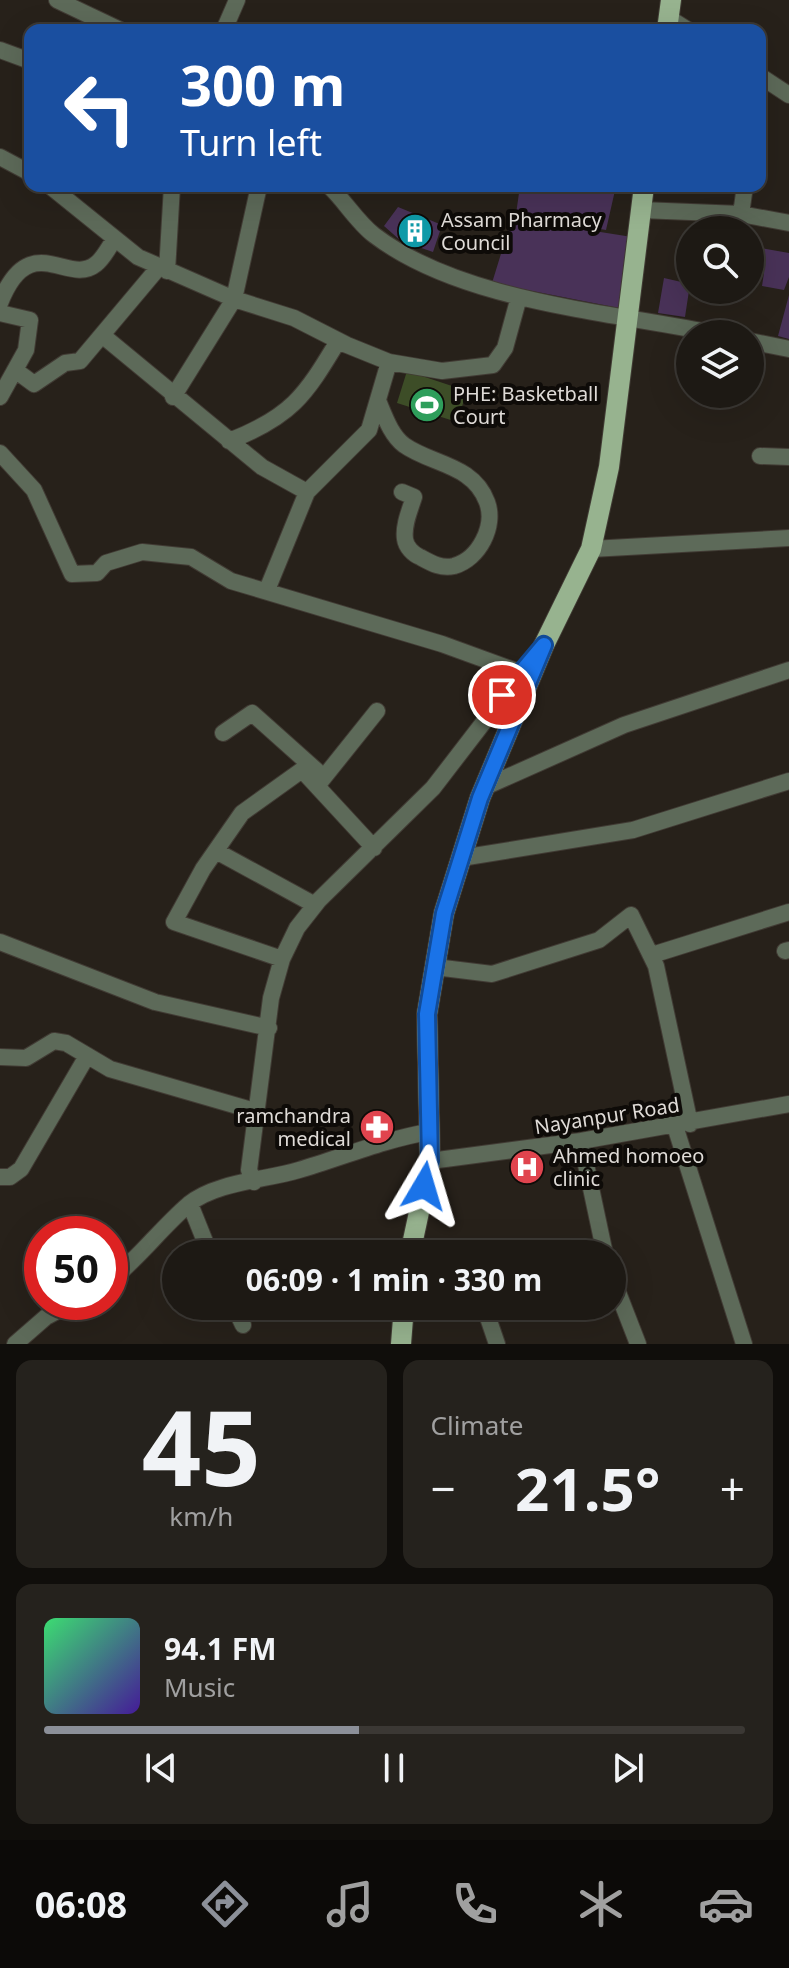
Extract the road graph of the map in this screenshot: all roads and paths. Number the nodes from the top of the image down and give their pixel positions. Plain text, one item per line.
1 (57, 0) edge
2 (237, 0) edge
3 (107, 24) edge
4 (227, 24) edge
5 (0, 50) edge
6 (24, 59) edge
7 (766, 80) edge
8 (789, 95) edge
9 (0, 157) edge
10 (24, 170) edge
11 (57, 192) edge
12 (171, 192) edge
13 (258, 192) edge
14 (334, 192) edge
15 (643, 192) edge
16 (744, 192) edge
17 (641, 210) junction
18 (741, 214) junction
19 (789, 223) edge
20 (115, 239) junction
21 (163, 269) junction
22 (519, 297) junction
23 (234, 299) junction
24 (0, 303) edge
25 (0, 313) edge
26 (626, 315) junction
27 (676, 325) edge
28 (102, 335) junction
29 (338, 341) junction
30 (764, 344) edge
31 (789, 349) edge
32 (389, 362) junction
33 (15, 370) junction
34 (0, 397) edge
35 (173, 397) junction
36 (379, 403) junction
37 (229, 441) junction
38 (0, 453) edge
39 (760, 456) dead end
40 (789, 457) edge
41 (307, 492) junction
42 (402, 492) dead end
43 (789, 538) edge
44 (591, 549) junction
45 (267, 590) junction
46 (544, 645) junction
47 (789, 670) edge
48 (519, 672) junction
49 (377, 711) dead end
50 (223, 733) dead end
51 (789, 781) edge
52 (321, 782) junction
53 (485, 787) junction
54 (374, 848) junction
55 (216, 851) junction
56 (461, 858) junction
57 (315, 905) junction
58 (789, 912) edge
59 (0, 942) edge
60 (652, 955) junction
61 (282, 959) junction
62 (435, 967) junction
63 (269, 1028) junction
64 (87, 1056) junction
65 (0, 1057) edge
66 (789, 1104) edge
67 (255, 1111) junction
68 (683, 1125) junction
69 (428, 1132) junction
70 (581, 1141) junction
71 (430, 1161) junction
72 (0, 1177) edge
73 (254, 1182) junction
74 (190, 1204) junction
75 (204, 1240) edge
76 (413, 1240) edge
77 (602, 1240) edge
78 (128, 1267) edge
79 (626, 1313) edge
80 (43, 1320) edge
81 (241, 1320) edge
82 (402, 1320) edge
83 (489, 1320) edge
84 (243, 1325) dead end
85 (15, 1344) edge
86 (401, 1344) edge
87 (497, 1344) edge
88 (638, 1344) edge
89 (744, 1344) edge

1 - 3 street
2 - 4 street
5 - 6 street
7 - 8 street
9 - 10 street
11 - 20 street
12 - 21 street
13 - 23 street
14 - 22 street
15 - 17 main road
16 - 18 street
17 - 18 street
17 - 26 main road
18 - 19 street
20 - 21 street
20 - 24 street
21 - 23 street
21 - 28 street
22 - 26 street
22 - 32 street
23 - 29 street
23 - 35 street
25 - 33 street
26 - 27 street
26 - 44 main road
28 - 33 street
28 - 35 street
29 - 32 street
29 - 37 street
30 - 31 street
32 - 36 street
33 - 34 street
35 - 37 street
36 - 41 street
36 - 42 street
37 - 41 street
38 - 45 street
39 - 40 street
41 - 45 street
43 - 44 street
44 - 46 main road
45 - 48 street
46 - 48 street
46 - 53 main road
47 - 53 street
48 - 54 street
49 - 52 street
50 - 52 street
51 - 56 street
52 - 54 street
52 - 55 street
53 - 56 main road
54 - 57 street
55 - 57 street
55 - 61 street
56 - 62 main road
57 - 61 street
58 - 60 street
59 - 63 street
60 - 62 street
60 - 68 street
61 - 63 street
62 - 69 main road
63 - 67 street
64 - 65 street
64 - 67 street
64 - 72 street
66 - 68 street, Nayanpur Road
67 - 73 street
68 - 70 street, Nayanpur Road
68 - 89 street
69 - 71 main road
69 - 73 street
70 - 71 street, Nayanpur Road
70 - 77 street
71 - 76 main road
73 - 74 street
74 - 75 street
74 - 78 street
79 - 88 street
80 - 85 street
81 - 84 street
82 - 86 main road
83 - 87 street

